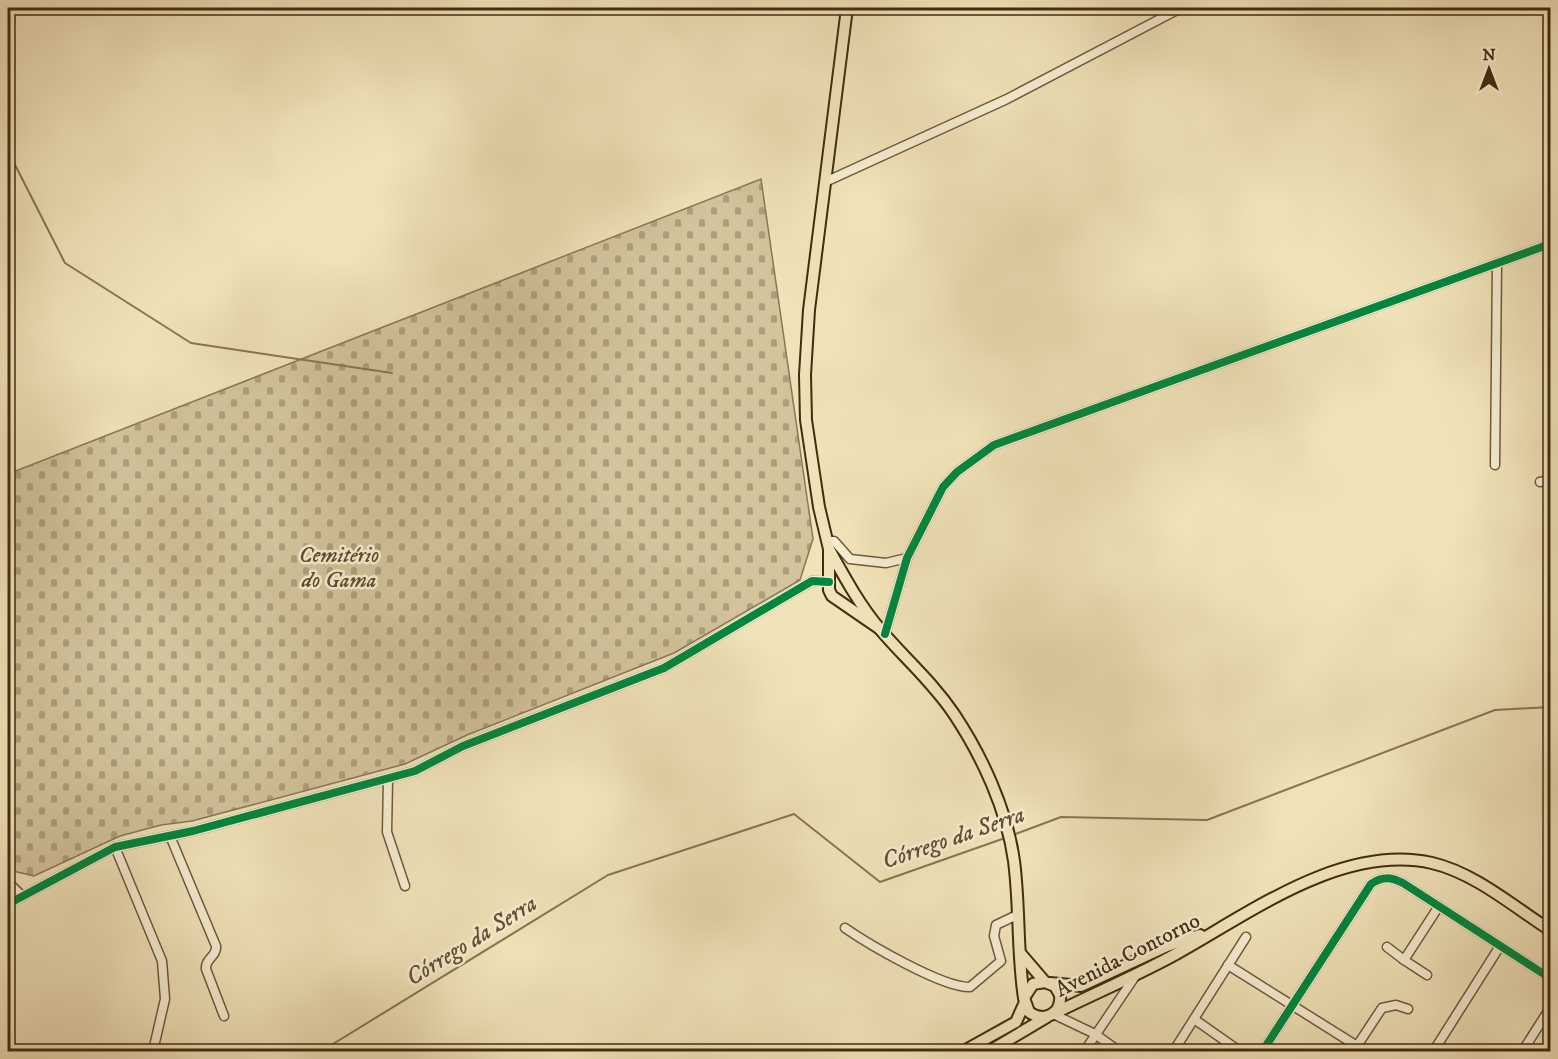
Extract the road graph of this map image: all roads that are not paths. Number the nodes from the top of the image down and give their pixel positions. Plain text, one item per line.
1 (846, 8) edge
2 (1181, 8) edge
3 (825, 182) junction
4 (1551, 244) edge
5 (1497, 263) junction
6 (1495, 465) dead end
7 (1551, 480) edge
8 (1540, 482) dead end
9 (828, 545) junction
10 (907, 558) junction
11 (846, 580) junction
12 (829, 582) junction
13 (852, 592) junction
14 (838, 600) junction
15 (883, 632) junction
16 (388, 779) junction
17 (170, 836) junction
18 (115, 847) junction
19 (8, 882) edge
20 (405, 886) dead end
21 (21, 895) junction
22 (8, 904) edge
23 (1439, 906) junction
24 (1019, 914) junction
25 (844, 928) dead end
26 (1220, 928) junction
27 (1551, 930) edge
28 (1246, 937) dead end
29 (1500, 946) junction
30 (1387, 947) dead end
31 (1020, 954) junction
32 (1404, 960) junction
33 (1228, 965) junction
34 (1138, 973) junction
35 (1427, 975) dead end
36 (1551, 978) edge
37 (1047, 982) junction
38 (1024, 1000) junction
39 (1293, 1005) junction
40 (1551, 1008) edge
41 (1408, 1009) dead end
42 (1051, 1015) junction
43 (224, 1016) dead end
44 (1194, 1019) junction
45 (1095, 1035) junction
46 (1003, 1047) edge
47 (1355, 1049) edge
48 (153, 1051) edge
49 (962, 1052) edge
50 (988, 1052) edge
51 (1084, 1052) edge
52 (1120, 1052) edge
53 (1173, 1052) edge
54 (1241, 1052) edge
55 (1262, 1052) edge
56 (1432, 1052) edge
57 (1522, 1052) edge

1 - 3 main road
2 - 3 street
3 - 9 main road
4 - 5 street
5 - 6 street
5 - 10 street
7 - 8 street
9 - 10 street
9 - 11 main road
9 - 12 main road
10 - 15 street
11 - 12 main road
11 - 13 main road
12 - 14 main road
12 - 16 street
13 - 14 main road
13 - 15 main road
14 - 15 main road
15 - 24 main road
16 - 17 street
16 - 20 street
17 - 18 street
17 - 43 street
18 - 21 street
18 - 48 street
19 - 21 street
21 - 22 street
23 - 29 street
23 - 32 street
23 - 39 street
24 - 25 street
24 - 31 main road
26 - 27 main road, Avenida Contorno
26 - 34 main road, Avenida Contorno
26 - 37 main road, Avenida Contorno
28 - 33 street
29 - 36 street
29 - 56 street
30 - 32 street
31 - 37 main road
31 - 38 main road
32 - 35 street
33 - 39 street
33 - 44 street
34 - 42 main road, Avenida Contorno
34 - 45 street
37 - 38 main road
37 - 42 main road
38 - 42 main road
38 - 49 main road, Avenida Contorno
39 - 47 street
39 - 55 street
40 - 57 street
41 - 47 street
42 - 45 street
42 - 46 main road, Avenida Contorno
44 - 53 street
44 - 54 street
45 - 51 street
45 - 52 street
46 - 50 main road, Avenida Contorno

